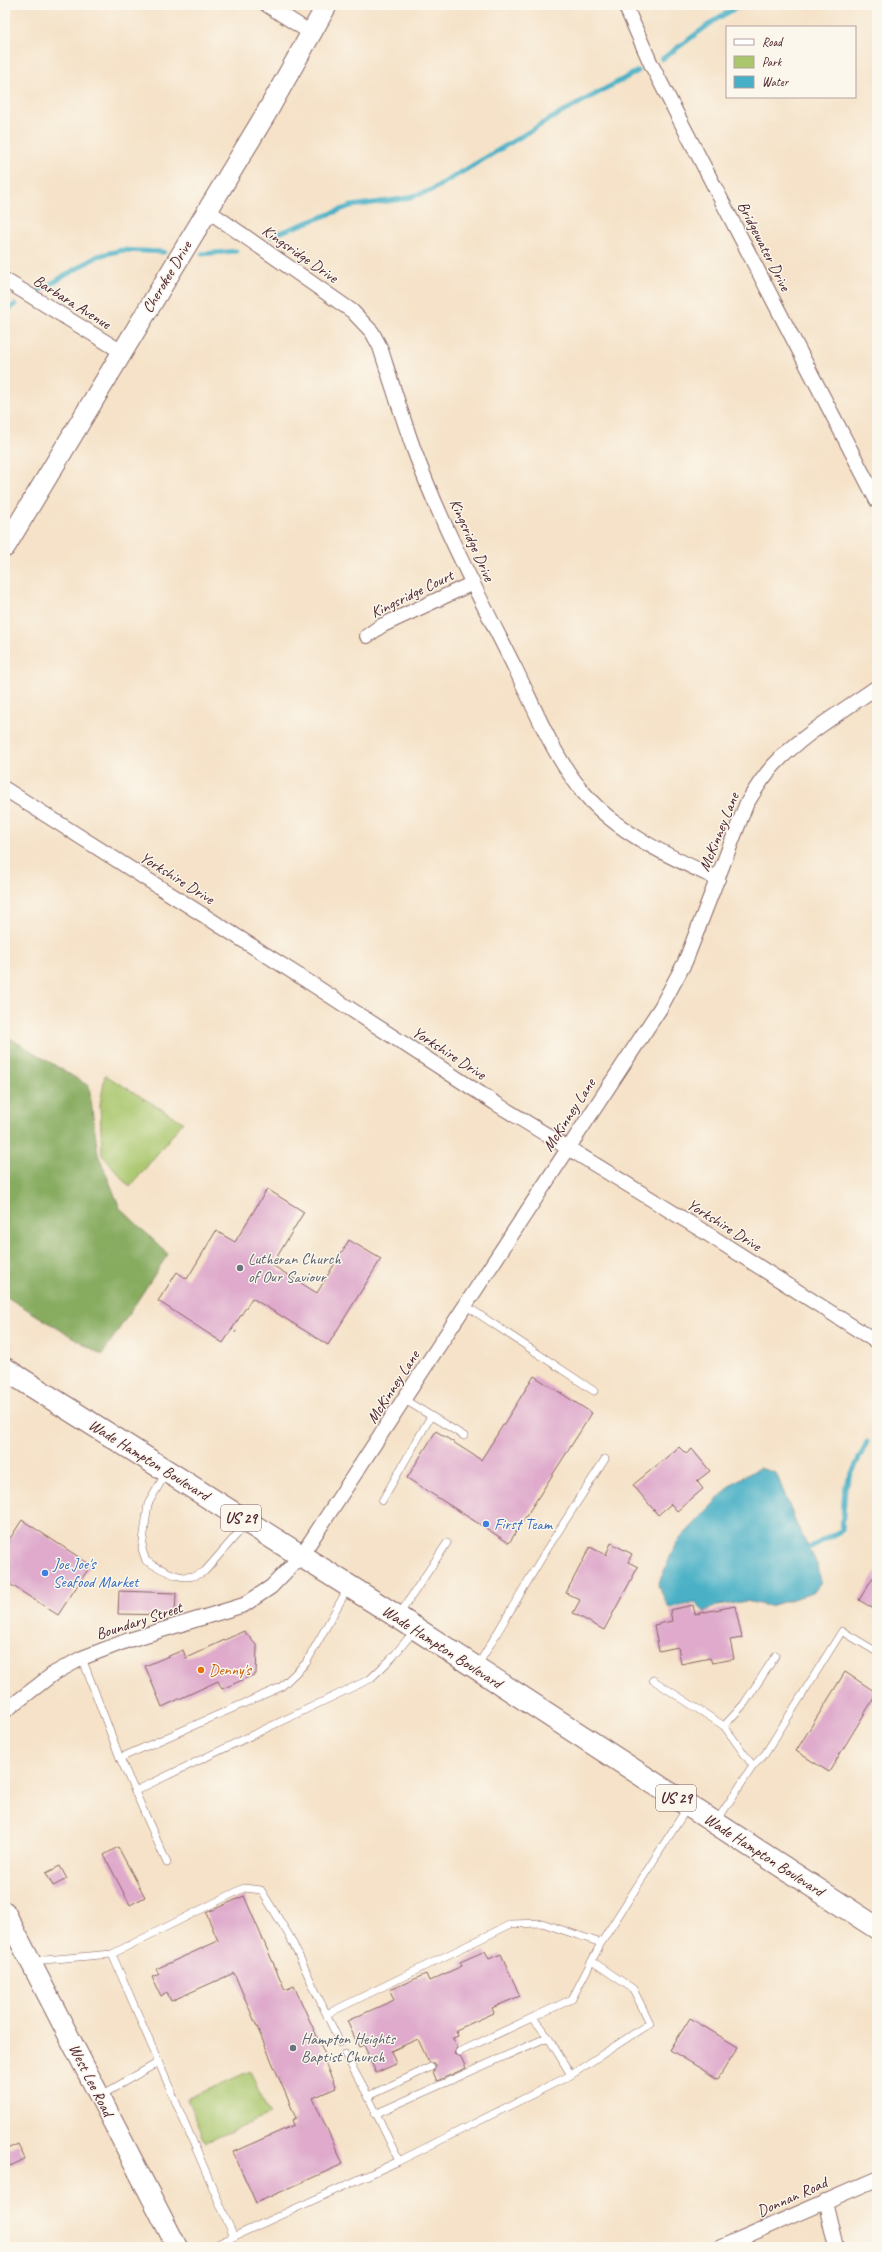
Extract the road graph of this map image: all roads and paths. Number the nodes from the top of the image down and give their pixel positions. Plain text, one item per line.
1 (267, 5) edge
2 (327, 5) edge
3 (625, 5) edge
4 (311, 33) junction
5 (207, 210) junction
6 (5, 280) edge
7 (122, 352) junction
8 (877, 501) edge
9 (5, 547) edge
10 (473, 584) junction
11 (367, 636) dead end
12 (877, 687) edge
13 (5, 790) edge
14 (718, 879) junction
15 (568, 1148) junction
16 (466, 1305) junction
17 (232, 1329) dead end
18 (237, 1333) dead end
19 (877, 1342) edge
20 (5, 1369) edge
21 (594, 1391) dead end
22 (405, 1400) junction
23 (431, 1416) junction
24 (464, 1436) dead end
25 (605, 1459) dead end
26 (166, 1471) junction
27 (382, 1501) dead end
28 (247, 1522) junction
29 (447, 1543) dead end
30 (301, 1556) junction
31 (286, 1572) joint
32 (349, 1586) junction
33 (398, 1617) junction
34 (416, 1629) junction
35 (877, 1652) edge
36 (776, 1655) dead end
37 (82, 1658) junction
38 (476, 1669) junction
39 (653, 1680) dead end
40 (5, 1711) edge
41 (724, 1726) junction
42 (120, 1758) junction
43 (753, 1766) junction
44 (135, 1791) junction
45 (688, 1806) junction
46 (715, 1824) junction
47 (167, 1864) dead end
48 (5, 1912) edge
49 (875, 1923) edge
50 (601, 1942) junction
51 (112, 1954) junction
52 (30, 1961) junction
53 (592, 1961) junction
54 (327, 2014) junction
55 (533, 2018) junction
56 (548, 2037) junction
57 (340, 2042) dead end
58 (459, 2052) dead end
59 (345, 2054) dead end
60 (158, 2062) junction
61 (430, 2067) dead end
62 (571, 2075) junction
63 (368, 2096) junction
64 (100, 2097) junction
65 (375, 2114) junction
66 (399, 2161) junction
67 (877, 2179) edge
68 (825, 2201) junction
69 (234, 2237) junction
70 (176, 2247) edge
71 (211, 2247) edge
72 (721, 2247) edge
73 (836, 2247) edge

1 - 4 street
2 - 4 street, Cherokee Drive
3 - 8 street, Bridgewater Drive
4 - 5 street, Cherokee Drive
5 - 7 street, Cherokee Drive
5 - 10 street, Kingsridge Drive
6 - 7 street, Barbara Avenue
7 - 9 street, Cherokee Drive
10 - 11 street, Kingsridge Court
10 - 14 street, Kingsridge Drive
12 - 14 street, McKinney Lane
13 - 15 street, Yorkshire Drive
14 - 15 street, McKinney Lane
15 - 16 street, McKinney Lane
15 - 19 street, Yorkshire Drive
16 - 21 lane
16 - 22 street, McKinney Lane
17 - 18 path
20 - 26 main road, Wade Hampton Boulevard / US 29
22 - 23 lane
22 - 30 street, McKinney Lane
23 - 24 lane
23 - 27 lane
25 - 38 lane
26 - 28 main road, Wade Hampton Boulevard / US 29
26 - 28 lane
28 - 30 main road, Wade Hampton Boulevard / US 29
29 - 33 lane
30 - 31 street, McKinney Lane
30 - 32 main road, Wade Hampton Boulevard / US 29
31 - 37 street, Boundary Street
32 - 33 main road, Wade Hampton Boulevard / US 29
32 - 42 lane
33 - 34 main road, Wade Hampton Boulevard / US 29
34 - 38 main road, Wade Hampton Boulevard / US 29
34 - 44 lane
35 - 43 lane
36 - 41 lane
37 - 40 street, Boundary Street
37 - 42 lane
38 - 45 main road, Wade Hampton Boulevard / US 29
39 - 41 lane
41 - 43 lane
42 - 44 lane
43 - 46 lane
44 - 47 lane
45 - 46 main road, Wade Hampton Boulevard / US 29
45 - 50 lane
46 - 49 main road, Wade Hampton Boulevard / US 29
48 - 52 street, West Lee Road
50 - 53 lane
50 - 54 lane
51 - 52 lane
51 - 54 lane
51 - 60 lane
52 - 64 street, West Lee Road
53 - 55 lane
53 - 62 lane
54 - 57 lane
55 - 56 lane
55 - 58 lane
56 - 62 lane
56 - 65 lane
59 - 63 lane
60 - 64 lane
60 - 69 lane
61 - 63 lane
62 - 66 lane
63 - 65 lane
64 - 70 street, West Lee Road
65 - 66 lane
66 - 69 lane
67 - 68 street, Donnan Road
68 - 72 street, Donnan Road
68 - 73 street
69 - 71 lane

